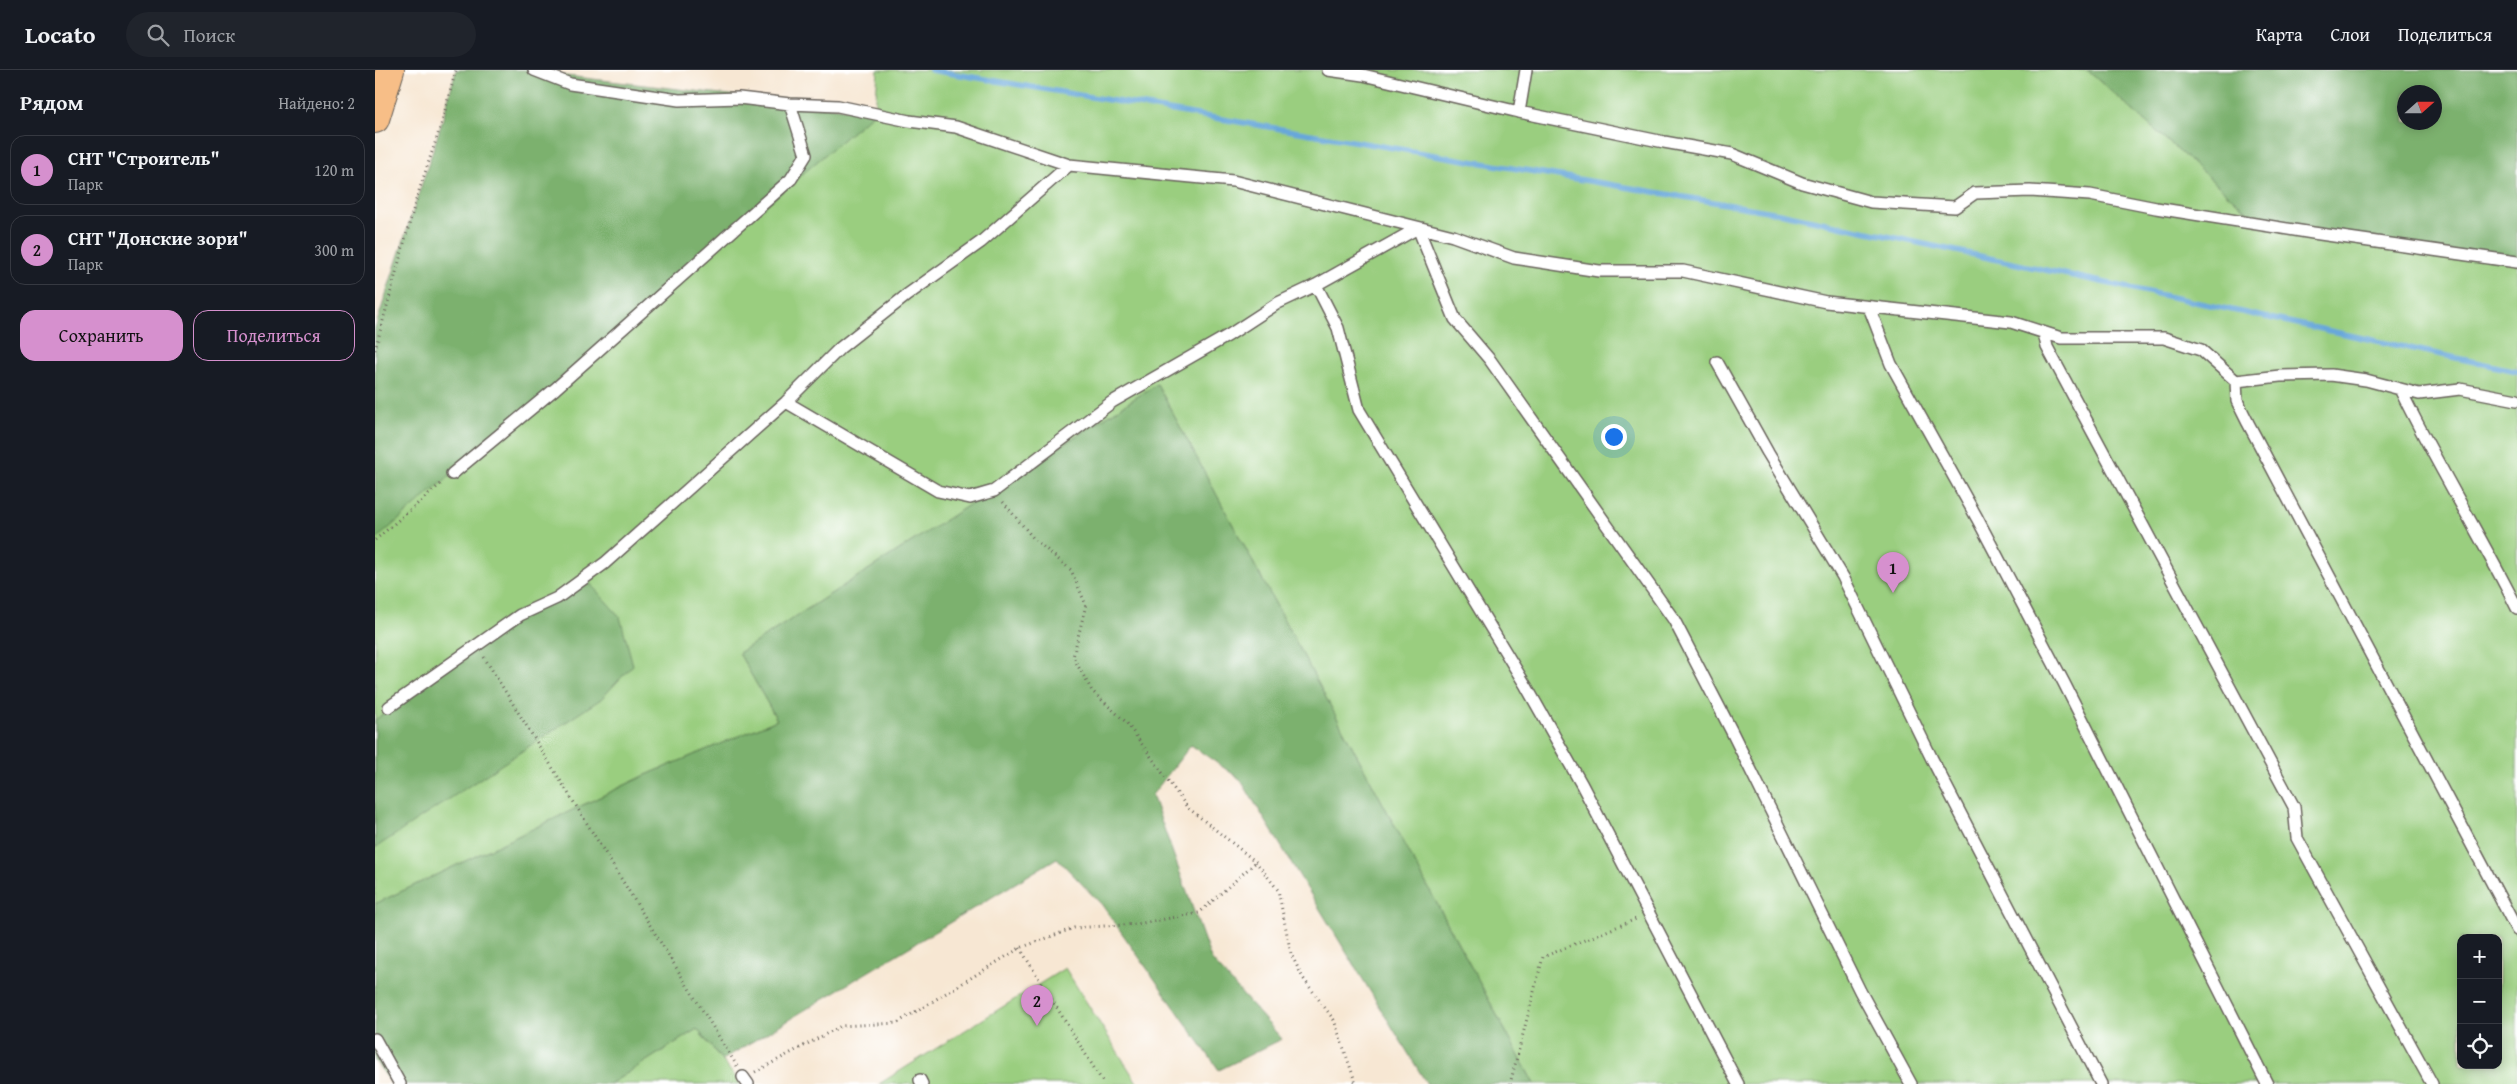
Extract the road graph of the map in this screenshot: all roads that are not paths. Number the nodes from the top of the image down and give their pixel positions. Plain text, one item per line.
1 (534, 70) edge
2 (1328, 70) edge
3 (1526, 70) edge
4 (1364, 73) edge
5 (388, 76) edge
6 (791, 104) junction
7 (1519, 112) junction
8 (375, 119) edge
9 (1069, 165) junction
10 (1418, 228) junction
11 (2517, 262) edge
12 (1316, 285) junction
13 (1869, 307) junction
14 (2044, 333) junction
15 (1717, 362) dead end
16 (2236, 381) junction
17 (2400, 389) junction
18 (2517, 400) edge
19 (786, 402) junction
20 (453, 474) road end
21 (2517, 608) edge
22 (389, 707) dead end
23 (2517, 930) edge
24 (375, 1039) edge
25 (399, 1084) edge
26 (1738, 1084) edge
27 (1911, 1084) edge
28 (2101, 1084) edge
29 (2267, 1084) edge
30 (2432, 1084) edge

1 - 6 lane
2 - 4 lane
3 - 7 lane
4 - 7 lane
5 - 8 main road
6 - 9 lane
6 - 20 lane
7 - 11 lane
9 - 10 lane
9 - 19 lane
10 - 12 lane
10 - 13 lane
10 - 27 lane
12 - 19 lane
12 - 26 lane
13 - 14 lane
13 - 29 lane
14 - 16 lane
14 - 30 lane
15 - 28 lane
16 - 17 lane
16 - 23 lane
17 - 18 lane
17 - 21 lane
19 - 22 lane
24 - 25 lane

